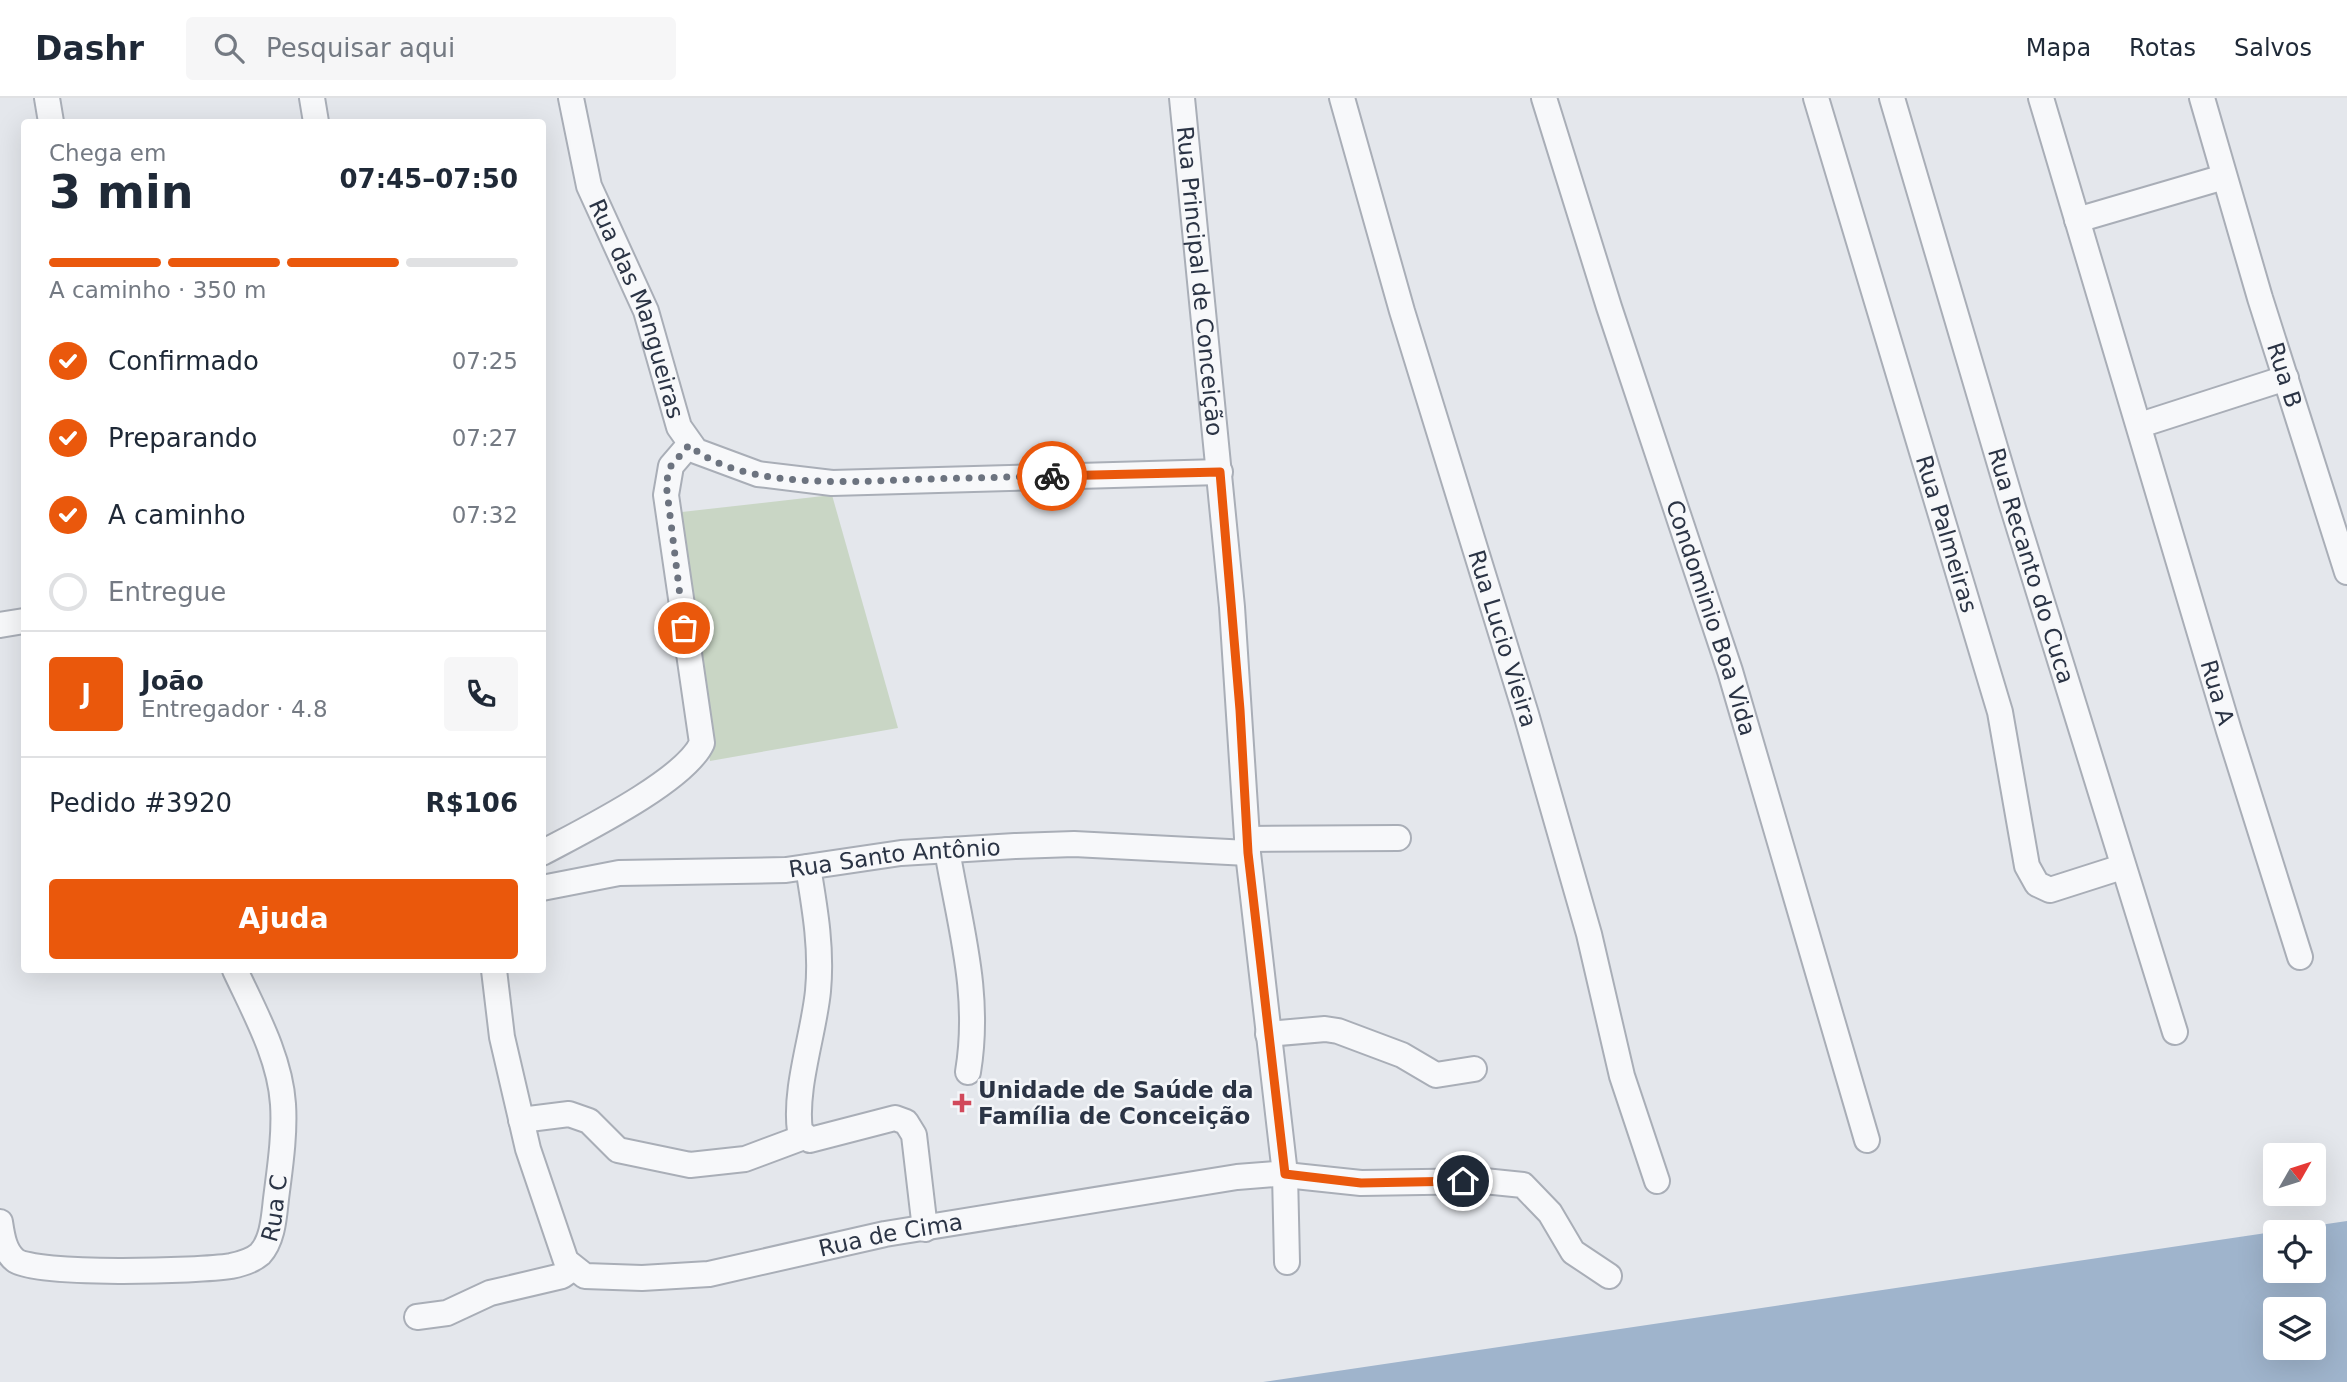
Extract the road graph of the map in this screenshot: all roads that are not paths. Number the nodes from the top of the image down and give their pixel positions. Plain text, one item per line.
1 (47, 98) edge
2 (312, 98) edge
3 (571, 98) edge
4 (1182, 98) edge
5 (1342, 98) edge
6 (1544, 98) edge
7 (1816, 98) edge
8 (1892, 98) edge
9 (2041, 98) edge
10 (2202, 98) edge
11 (50, 119) edge
12 (316, 119) edge
13 (2224, 177) junction
14 (2077, 220) junction
15 (2286, 378) junction
16 (2140, 425) junction
17 (689, 445) junction
18 (1220, 472) junction
19 (2347, 572) edge
20 (21, 622) edge
21 (0, 625) edge
22 (1398, 838) dead end
23 (1248, 846) junction
24 (947, 850) junction
25 (546, 851) edge
26 (808, 867) junction
27 (2122, 867) junction
28 (546, 887) edge
29 (2300, 957) dead end
30 (236, 973) edge
31 (494, 973) edge
32 (2175, 1032) dead end
33 (1268, 1034) junction
34 (1474, 1069) dead end
35 (968, 1072) dead end
36 (521, 1120) junction
37 (804, 1137) junction
38 (1867, 1140) dead end
39 (1285, 1174) junction
40 (1657, 1181) dead end
41 (0, 1222) edge
42 (925, 1229) junction
43 (1287, 1262) dead end
44 (572, 1269) junction
45 (1609, 1276) dead end
46 (417, 1317) dead end

1 - 11 street
2 - 12 street
3 - 17 street, Rua das Mangueiras
4 - 18 street, Rua Principal de Conceição
5 - 40 street, Rua Lucio Vieira
6 - 38 street, Condominio Boa Vida
7 - 27 street, Rua Palmeiras
8 - 27 street, Rua Recanto do Cuca
9 - 14 street, Rua A
10 - 13 street, Rua B
13 - 14 street
13 - 15 street, Rua B
14 - 16 street, Rua A
15 - 16 street
15 - 19 street, Rua B
16 - 29 street, Rua A
17 - 18 street, Rua das Mangueiras
17 - 25 street
18 - 23 street, Rua Principal de Conceição
20 - 21 street
22 - 23 street, Rua Santo Antônio
23 - 24 street, Rua Santo Antônio
23 - 33 street, Rua Principal de Conceição
24 - 26 street, Rua Santo Antônio
24 - 35 street
26 - 28 street, Rua Santo Antônio
26 - 37 street
27 - 32 street, Rua Recanto do Cuca
30 - 41 street, Rua C
31 - 36 street
33 - 34 street
33 - 39 street, Rua Principal de Conceição
36 - 37 street
36 - 44 street
37 - 42 street
39 - 42 street, Rua de Cima
39 - 43 street, Rua Principal de Conceição
39 - 45 street, Rua de Cima
42 - 44 street, Rua de Cima
44 - 46 street

